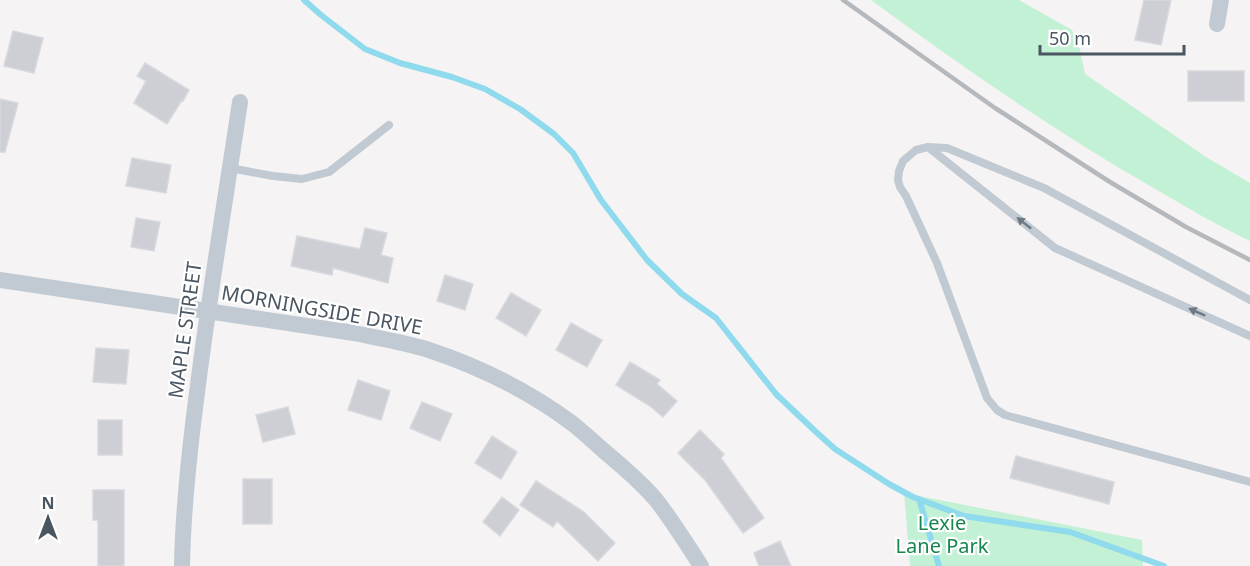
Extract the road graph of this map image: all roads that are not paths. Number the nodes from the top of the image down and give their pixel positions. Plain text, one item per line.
1 (1221, 0) edge
2 (1217, 24) dead end
3 (240, 102) dead end
4 (389, 125) dead end
5 (928, 147) junction
6 (230, 168) junction
7 (0, 280) edge
8 (1250, 300) edge
9 (207, 311) junction
10 (1250, 336) edge
11 (1250, 482) edge
12 (182, 566) edge
13 (701, 566) edge

1 - 2 street
3 - 6 street, MAPLE STREET
4 - 6 lane
5 - 8 lane
10 -> 5 lane
5 - 11 lane
6 - 9 street, MAPLE STREET
7 - 9 street, MORNINGSIDE DRIVE
9 - 12 street, MAPLE STREET
9 - 13 street, MORNINGSIDE DRIVE

